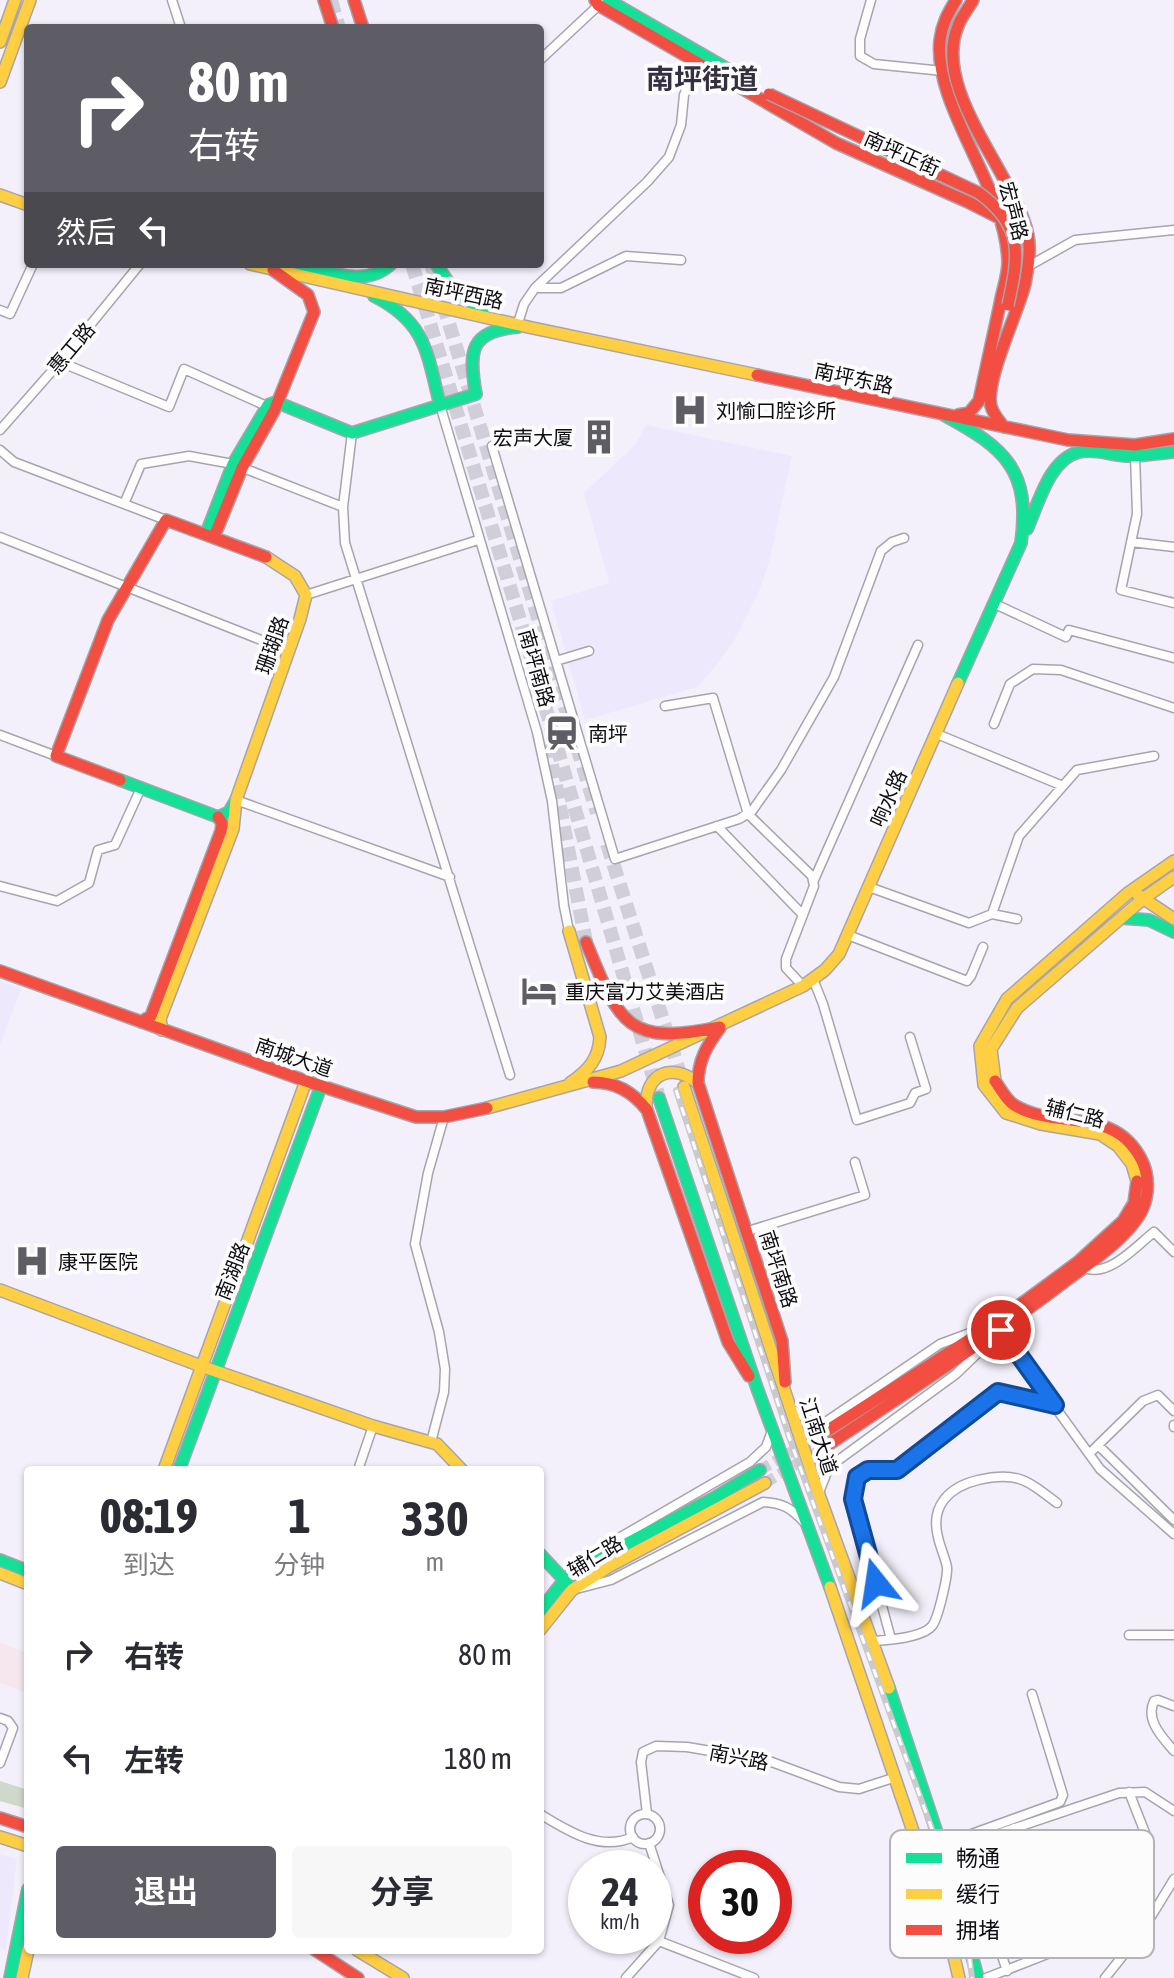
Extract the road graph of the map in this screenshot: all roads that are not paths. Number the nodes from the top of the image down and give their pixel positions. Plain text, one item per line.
1 (15, 0) edge
2 (30, 0) edge
3 (172, 0) edge
4 (324, 0) edge
5 (354, 0) edge
6 (871, 0) edge
7 (956, 0) edge
8 (973, 0) edge
9 (601, 1) edge
10 (180, 24) edge
11 (332, 24) edge
12 (362, 24) edge
13 (0, 42) edge
14 (544, 56) edge
15 (698, 59) junction
16 (943, 71) junction
17 (0, 82) edge
18 (767, 99) junction
19 (0, 195) edge
20 (24, 204) edge
21 (997, 218) junction
22 (1174, 230) edge
23 (1027, 232) junction
24 (681, 260) dead end
25 (1027, 267) junction
26 (31, 268) edge
27 (137, 268) edge
28 (270, 268) joint
29 (318, 268) edge
30 (387, 268) edge
31 (438, 268) edge
32 (353, 288) junction
33 (535, 288) junction
34 (0, 310) edge
35 (523, 325) junction
36 (1000, 354) junction
37 (60, 362) junction
38 (440, 405) junction
39 (273, 406) junction
40 (944, 415) junction
41 (1004, 427) junction
42 (0, 430) edge
43 (352, 433) junction
44 (1174, 439) edge
45 (1068, 440) junction
46 (492, 446) dead end
47 (0, 450) edge
48 (1174, 452) edge
49 (1072, 454) junction
50 (1135, 455) junction
51 (238, 466) junction
52 (124, 504) junction
53 (343, 507) junction
54 (166, 520) junction
55 (210, 535) junction
56 (0, 537) edge
57 (904, 538) dead end
58 (478, 540) junction
59 (1131, 542) junction
60 (1021, 543) junction
61 (1174, 547) edge
62 (359, 580) junction
63 (127, 587) junction
64 (306, 595) junction
65 (1174, 603) edge
66 (995, 604) junction
67 (918, 645) dead end
68 (289, 651) junction
69 (589, 651) dead end
70 (1174, 658) edge
71 (556, 661) junction
72 (665, 706) dead end
73 (1174, 708) edge
74 (994, 724) dead end
75 (937, 734) junction
76 (0, 735) edge
77 (56, 756) junction
78 (1154, 756) dead end
79 (1063, 786) junction
80 (141, 788) junction
81 (236, 800) junction
82 (748, 814) junction
83 (218, 817) junction
84 (717, 826) junction
85 (1174, 861) edge
86 (450, 877) junction
87 (1174, 877) edge
88 (814, 881) junction
89 (0, 886) edge
90 (869, 887) junction
91 (1128, 893) junction
92 (1144, 898) junction
93 (992, 914) junction
94 (803, 915) junction
95 (1121, 918) junction
96 (1017, 919) dead end
97 (1174, 919) edge
98 (569, 931) joint
99 (1174, 932) edge
100 (848, 935) junction
101 (586, 942) tunnel mouth
102 (983, 947) dead end
103 (0, 971) edge
104 (808, 983) junction
105 (141, 1022) junction
106 (721, 1026) junction
107 (162, 1030) junction
108 (910, 1037) dead end
109 (510, 1075) dead end
110 (306, 1081) junction
111 (582, 1082) junction
112 (698, 1083) junction
113 (321, 1086) junction
114 (567, 1086) junction
115 (684, 1087) tunnel mouth
116 (659, 1098) tunnel mouth
117 (647, 1110) junction
118 (444, 1117) junction
119 (855, 1162) dead end
120 (748, 1231) junction
121 (1174, 1252) edge
122 (1080, 1265) junction
123 (0, 1290) edge
124 (998, 1327) junction
125 (201, 1366) junction
126 (214, 1370) junction
127 (757, 1388) junction
128 (786, 1393) junction
129 (1055, 1405) junction
130 (791, 1408) junction
131 (1174, 1411) edge
132 (373, 1426) junction
133 (773, 1427) junction
134 (817, 1437) tunnel mouth
135 (431, 1442) junction
136 (1098, 1445) junction
137 (822, 1449) tunnel mouth
138 (1089, 1454) junction
139 (165, 1466) edge
140 (180, 1466) edge
141 (359, 1466) edge
142 (458, 1466) edge
143 (760, 1470) tunnel mouth
144 (765, 1483) tunnel mouth
145 (819, 1495) junction
146 (1057, 1503) dead end
147 (1174, 1520) edge
148 (809, 1526) junction
149 (1174, 1534) edge
150 (544, 1558) edge
151 (0, 1560) edge
152 (24, 1569) edge
153 (578, 1569) junction
154 (0, 1573) edge
155 (564, 1580) junction
156 (24, 1582) edge
157 (572, 1590) junction
158 (544, 1606) edge
159 (544, 1625) edge
160 (1129, 1635) dead end
161 (1174, 1635) edge
162 (891, 1639) junction
163 (873, 1641) junction
164 (1032, 1694) dead end
165 (1174, 1706) edge
166 (0, 1718) edge
167 (1174, 1751) edge
168 (0, 1763) edge
169 (893, 1778) junction
170 (1129, 1792) junction
171 (1174, 1811) edge
172 (647, 1814) junction
173 (544, 1816) edge
174 (0, 1818) edge
175 (24, 1826) edge
176 (1014, 1828) joint
177 (911, 1830) edge
178 (936, 1830) edge
179 (992, 1830) edge
180 (1008, 1830) edge
181 (1144, 1830) edge
182 (0, 1837) edge
183 (633, 1837) junction
184 (649, 1843) junction
185 (24, 1845) edge
186 (651, 1850) edge
187 (1174, 1879) edge
188 (24, 1909) edge
189 (1154, 1912) edge
190 (672, 1946) edge
191 (27, 1954) edge
192 (321, 1954) edge
193 (364, 1954) edge
194 (647, 1954) edge
195 (954, 1958) edge
196 (973, 1958) edge
197 (1003, 1958) edge
198 (1038, 1958) edge
199 (1121, 1958) edge
200 (1007, 1971) junction
201 (10, 1978) edge
202 (22, 1978) edge
203 (358, 1978) edge
204 (403, 1978) edge
205 (626, 1978) edge
206 (754, 1978) edge
207 (959, 1978) edge
208 (978, 1978) edge
209 (986, 1978) edge
210 (1105, 1978) edge

1 - 13 main road
2 - 17 main road
3 - 10 street
4 - 11 main road
5 - 12 main road
6 - 16 street
7 - 16 main road, 宏声路
8 - 23 main road, 宏声路
9 - 14 street
9 - 15 main road, 南坪正街
15 - 18 main road, 南坪正街
15 - 18 main road, 南坪正街
15 - 33 street
16 - 21 main road, 宏声路
18 - 21 main road, 南坪正街
18 - 36 main road, bridge
19 - 20 main road
21 - 23 main road, 南坪正街
21 - 40 main road, 宏声路
22 - 25 street
23 - 25 main road, 宏声路
24 - 33 street
25 - 36 main road, 宏声路
26 - 34 street
27 - 37 street, 惠工路
28 - 32 main road, 南坪西路
28 - 39 main road
29 - 30 main road
31 - 35 main road
32 - 35 main road, 南坪西路
32 - 38 main road, 南坪南路
33 - 35 street
35 - 38 main road
35 - 40 main road, 南坪东路
36 - 41 main road, 宏声路
37 - 39 street
37 - 42 street, 惠工路
38 - 43 main road
38 - 58 street, 南坪南路
39 - 43 main road
39 - 51 main road
40 - 41 main road, 南坪东路
40 - 60 main road, 响水路
41 - 45 main road, 南坪东路
43 - 53 street
44 - 45 main road, 南坪东路
45 - 49 main road
46 - 71 street, 南坪南路
47 - 52 street, 珊瑚路
48 - 50 main road
49 - 50 main road
49 - 60 main road
50 - 59 street
51 - 52 street
51 - 53 street
51 - 55 main road
52 - 54 street, 珊瑚路
53 - 62 street
54 - 55 main road, 珊瑚路
54 - 63 main road
55 - 64 main road, 珊瑚路
56 - 63 street
57 - 82 street
58 - 62 street
58 - 98 street, 南坪南路
59 - 61 street
59 - 65 street
60 - 66 main road, 响水路
62 - 64 street
62 - 86 street
63 - 68 street
63 - 77 main road
64 - 68 main road, 珊瑚路
66 - 70 street
66 - 75 main road, 响水路
67 - 88 street
68 - 81 main road, 珊瑚路
69 - 71 street
71 - 84 street, 南坪南路
72 - 82 street
73 - 74 street
75 - 79 street
75 - 90 main road, 响水路
76 - 77 street
77 - 80 main road
78 - 79 street
79 - 93 street
80 - 83 main road
80 - 89 street
81 - 83 main road
81 - 86 street
81 - 107 main road, 珊瑚路
82 - 84 street
82 - 88 street
83 - 105 main road
84 - 94 street
85 - 91 main road, 辅仁路
86 - 109 street
87 - 92 main road, 辅仁路
88 - 94 street
90 - 93 street
90 - 100 main road, 响水路
91 - 92 main road
91 - 122 main road, 辅仁路
92 - 95 main road, 辅仁路
92 - 97 main road
93 - 96 street
94 - 104 street
95 - 99 main road
95 - 122 main road, 辅仁路
98 - 114 main road, 南坪南路
100 - 102 street
100 - 104 main road, 响水路
101 - 106 main road
103 - 105 main road, 南城大道
104 - 106 main road, 响水路
104 - 108 street
105 - 107 main road, 南城大道
106 - 111 main road, 响水路
106 - 112 main road
107 - 110 main road, 南城大道
110 - 113 main road, 南城大道
110 - 125 main road
111 - 114 main road, 南城大道
111 - 117 main road
112 - 117 main road
112 - 120 main road, 南坪南路
113 - 118 main road, 南城大道
113 - 126 main road, 南湖路
114 - 118 main road, 南城大道
115 - 128 main road, 江南大道
116 - 127 main road, 江南大道
117 - 127 main road
118 - 135 street
119 - 120 street
120 - 128 main road, 南坪南路
121 - 122 street
122 - 124 main road, 辅仁路
123 - 125 main road
124 - 129 street
124 - 130 street
124 - 134 main road, 辅仁路
124 - 137 main road, 辅仁路
124 - 145 street
125 - 126 main road
125 - 139 main road
126 - 132 main road
126 - 140 main road, 南湖路
127 - 133 main road, 江南大道
128 - 130 main road, 江南大道
129 - 138 street
129 - 162 street
130 - 145 main road, 江南大道
131 - 136 street
132 - 135 main road
132 - 141 street
133 - 148 main road, 江南大道
133 - 153 street
135 - 142 main road
136 - 138 street
136 - 147 street
138 - 149 street
143 - 153 main road, 辅仁路
144 - 157 main road, 辅仁路
145 - 163 main road, 江南大道
146 - 162 street
148 - 157 street
148 - 169 main road, 江南大道
150 - 155 main road
151 - 152 main road
153 - 155 main road, 辅仁路
154 - 156 main road
155 - 157 main road
155 - 158 main road, 辅仁路
157 - 159 main road, 辅仁路
160 - 161 street
162 - 163 street
163 - 178 main road, 江南大道
164 - 179 street
165 - 167 street
166 - 168 street
169 - 172 street, 南兴路
169 - 177 main road, 江南大道
170 - 171 street
170 - 176 street
170 - 181 street
172 - 183 street
172 - 184 street
173 - 183 street
174 - 175 main road
176 - 180 street
182 - 185 main road
183 - 184 street
184 - 186 street
187 - 189 street
188 - 201 main road
190 - 206 street
191 - 202 main road
192 - 203 main road
193 - 204 main road
194 - 205 street
195 - 207 main road, 江南大道
196 - 208 main road, 江南大道
197 - 200 street
198 - 200 street
199 - 210 street
200 - 209 street

